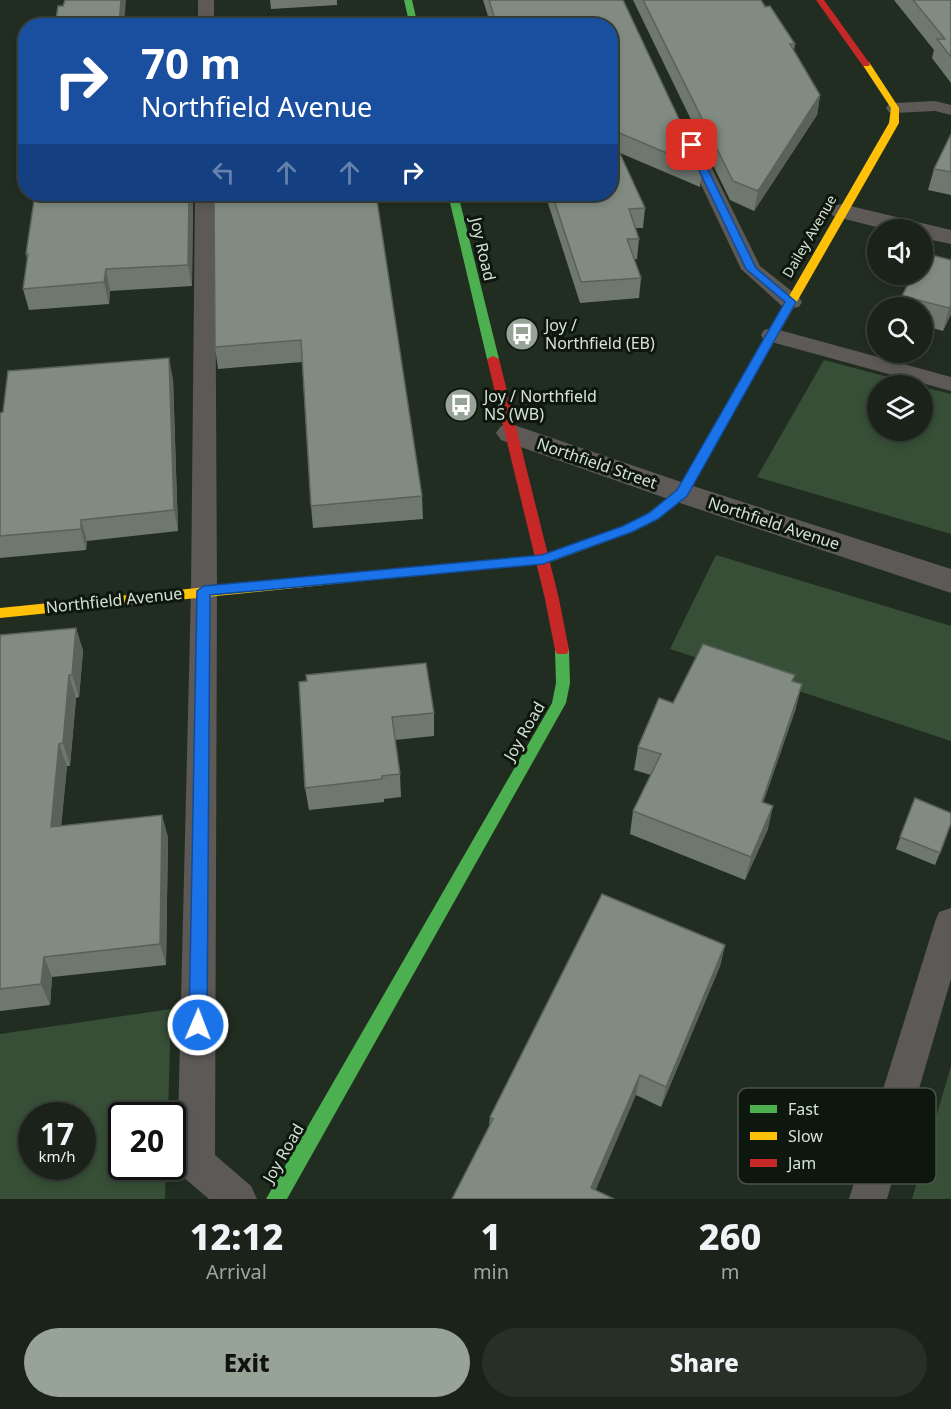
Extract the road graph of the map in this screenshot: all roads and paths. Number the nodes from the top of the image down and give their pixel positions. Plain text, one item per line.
1 (206, 0) edge
2 (408, 0) edge
3 (820, 0) edge
4 (206, 18) edge
5 (412, 18) edge
6 (895, 108) junction
7 (951, 110) edge
8 (679, 118) edge
9 (205, 201) edge
10 (455, 201) edge
11 (842, 211) junction
12 (876, 219) edge
13 (933, 233) edge
14 (951, 237) edge
15 (791, 302) junction
16 (772, 335) junction
17 (951, 384) edge
18 (511, 434) junction
19 (682, 493) junction
20 (543, 560) junction
21 (951, 581) edge
22 (204, 591) junction
23 (0, 613) edge
24 (951, 922) edge
25 (901, 1088) edge
26 (872, 1184) edge
27 (238, 1199) edge
28 (276, 1199) edge
29 (868, 1199) edge

1 - 4 lane
2 - 5 street
3 - 6 street
6 - 7 lane
6 - 11 street, Dailey Avenue
8 - 15 lane
9 - 22 lane
10 - 18 street, Joy Road
11 - 12 street
11 - 15 street, Dailey Avenue
13 - 14 street
15 - 16 street, Dailey Avenue
16 - 17 lane
16 - 19 street, Dailey Avenue
18 - 19 street, Northfield Street
18 - 20 street, Joy Road
19 - 20 street, Northfield Avenue
19 - 21 street, Northfield Avenue
20 - 22 street, Northfield Avenue
20 - 28 street, Joy Road
22 - 23 street, Northfield Avenue
22 - 27 lane
24 - 25 lane
26 - 29 lane

